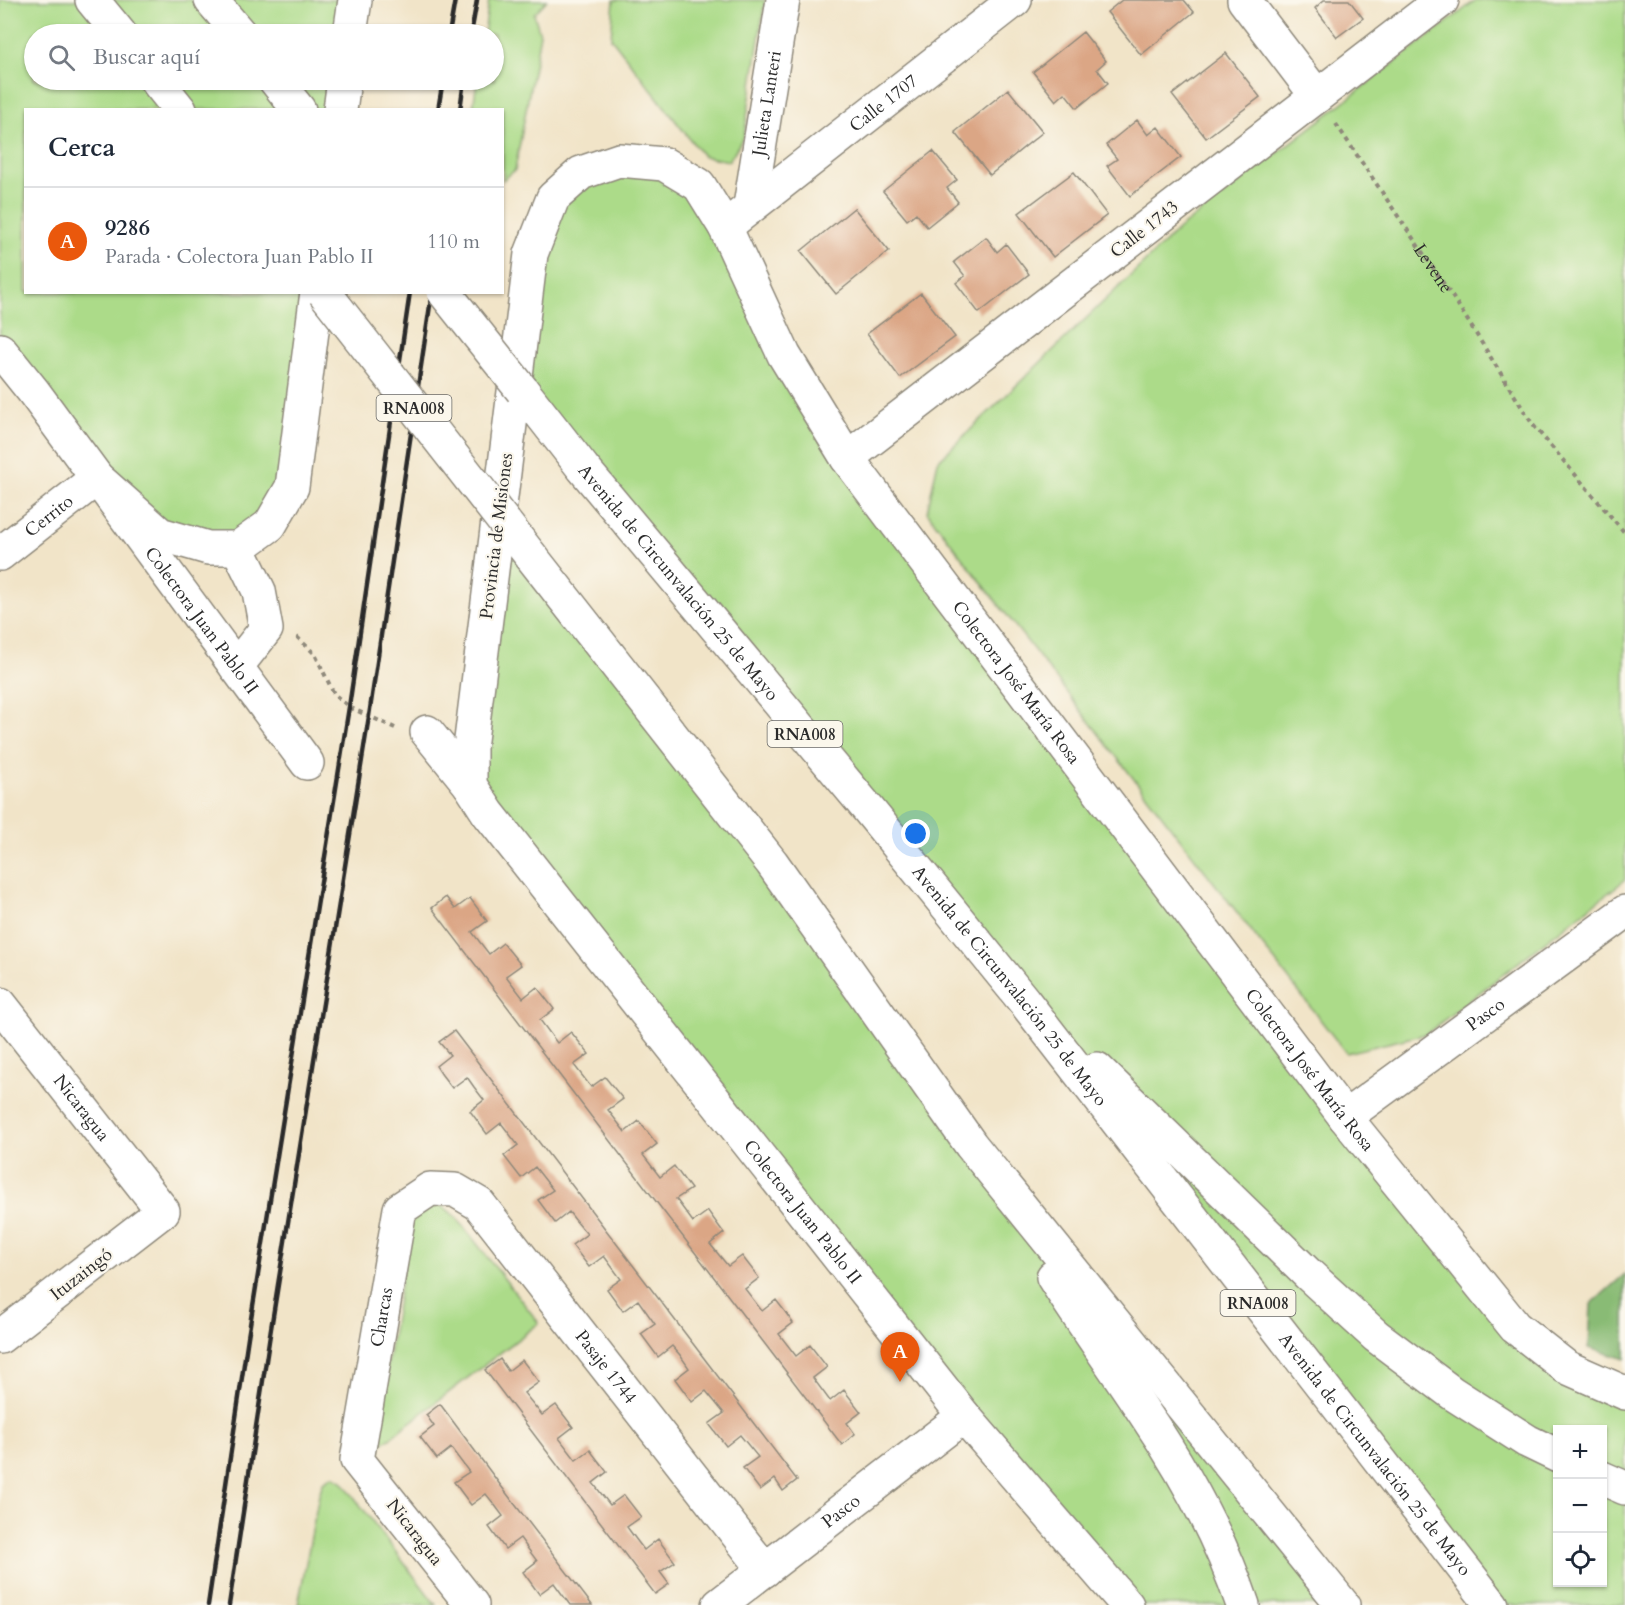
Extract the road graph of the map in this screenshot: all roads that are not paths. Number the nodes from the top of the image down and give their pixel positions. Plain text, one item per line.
1 (92, 0) edge
2 (211, 0) edge
3 (355, 0) edge
4 (783, 0) edge
5 (1015, 0) edge
6 (1244, 0) edge
7 (1442, 0) edge
8 (112, 24) edge
9 (231, 24) edge
10 (351, 24) edge
11 (164, 90) edge
12 (283, 90) edge
13 (343, 90) edge
14 (1317, 96) junction
15 (178, 108) edge
16 (297, 108) edge
17 (340, 108) edge
18 (750, 206) junction
19 (725, 227) junction
20 (531, 254) joint
21 (317, 294) edge
22 (326, 294) edge
23 (446, 294) edge
24 (0, 350) edge
25 (846, 458) junction
26 (97, 478) junction
27 (238, 548) junction
28 (0, 554) edge
29 (236, 668) junction
30 (427, 732) road end
31 (308, 763) dead end
32 (470, 785) junction
33 (1625, 912) edge
34 (1024, 1001) junction
35 (0, 1004) edge
36 (1346, 1118) junction
37 (971, 1145) junction
38 (430, 1189) joint
39 (163, 1211) joint
40 (0, 1337) edge
41 (1625, 1393) edge
42 (964, 1416) junction
43 (1553, 1454) edge
44 (357, 1460) joint
45 (1604, 1479) edge
46 (1625, 1488) edge
47 (765, 1570) junction
48 (472, 1605) edge
49 (719, 1605) edge
50 (1127, 1605) edge
51 (1243, 1605) edge
52 (1343, 1605) edge
53 (1492, 1605) edge

1 - 8 main road
2 - 9 main road
3 - 10 main road
4 - 18 main road, Julieta Lanteri
5 - 18 main road, Calle 1707
6 - 14 main road
7 - 14 main road, Calle 1743
11 - 15 main road
12 - 16 main road
13 - 17 main road
14 - 25 main road, Calle 1743
18 - 19 main road, Calle 1707
19 - 20 main road, Colectora José María Rosa
19 - 25 main road, Colectora José María Rosa
20 - 32 main road, Provincia de Misiones
21 - 27 main road
22 - 37 main road, RNA008, bridge
23 - 34 main road, Avenida de Circunvalación 25 de Mayo / RNA008, bridge
24 - 26 main road, Colectora Juan Pablo II
25 - 36 main road, Colectora José María Rosa
26 - 27 main road, Colectora Juan Pablo II
26 - 28 main road, Cerrito
26 - 29 main road, Colectora Juan Pablo II
27 - 29 main road
29 - 31 main road, Colectora Juan Pablo II
30 - 32 main road
32 - 42 main road, Colectora Juan Pablo II
33 - 36 main road, Pasco
34 - 43 main road
34 - 53 main road, Avenida de Circunvalación 25 de Mayo / RNA008
35 - 39 main road, Nicaragua
36 - 41 main road, Colectora José María Rosa
37 - 51 main road
37 - 52 main road, RNA008
38 - 44 main road, Charcas
38 - 47 main road, Pasaje 1744
39 - 40 main road, Ituzaingó
42 - 47 main road, Pasco
42 - 50 main road, Colectora Juan Pablo II
44 - 48 main road, Nicaragua
45 - 46 main road
47 - 49 main road, Pasco

